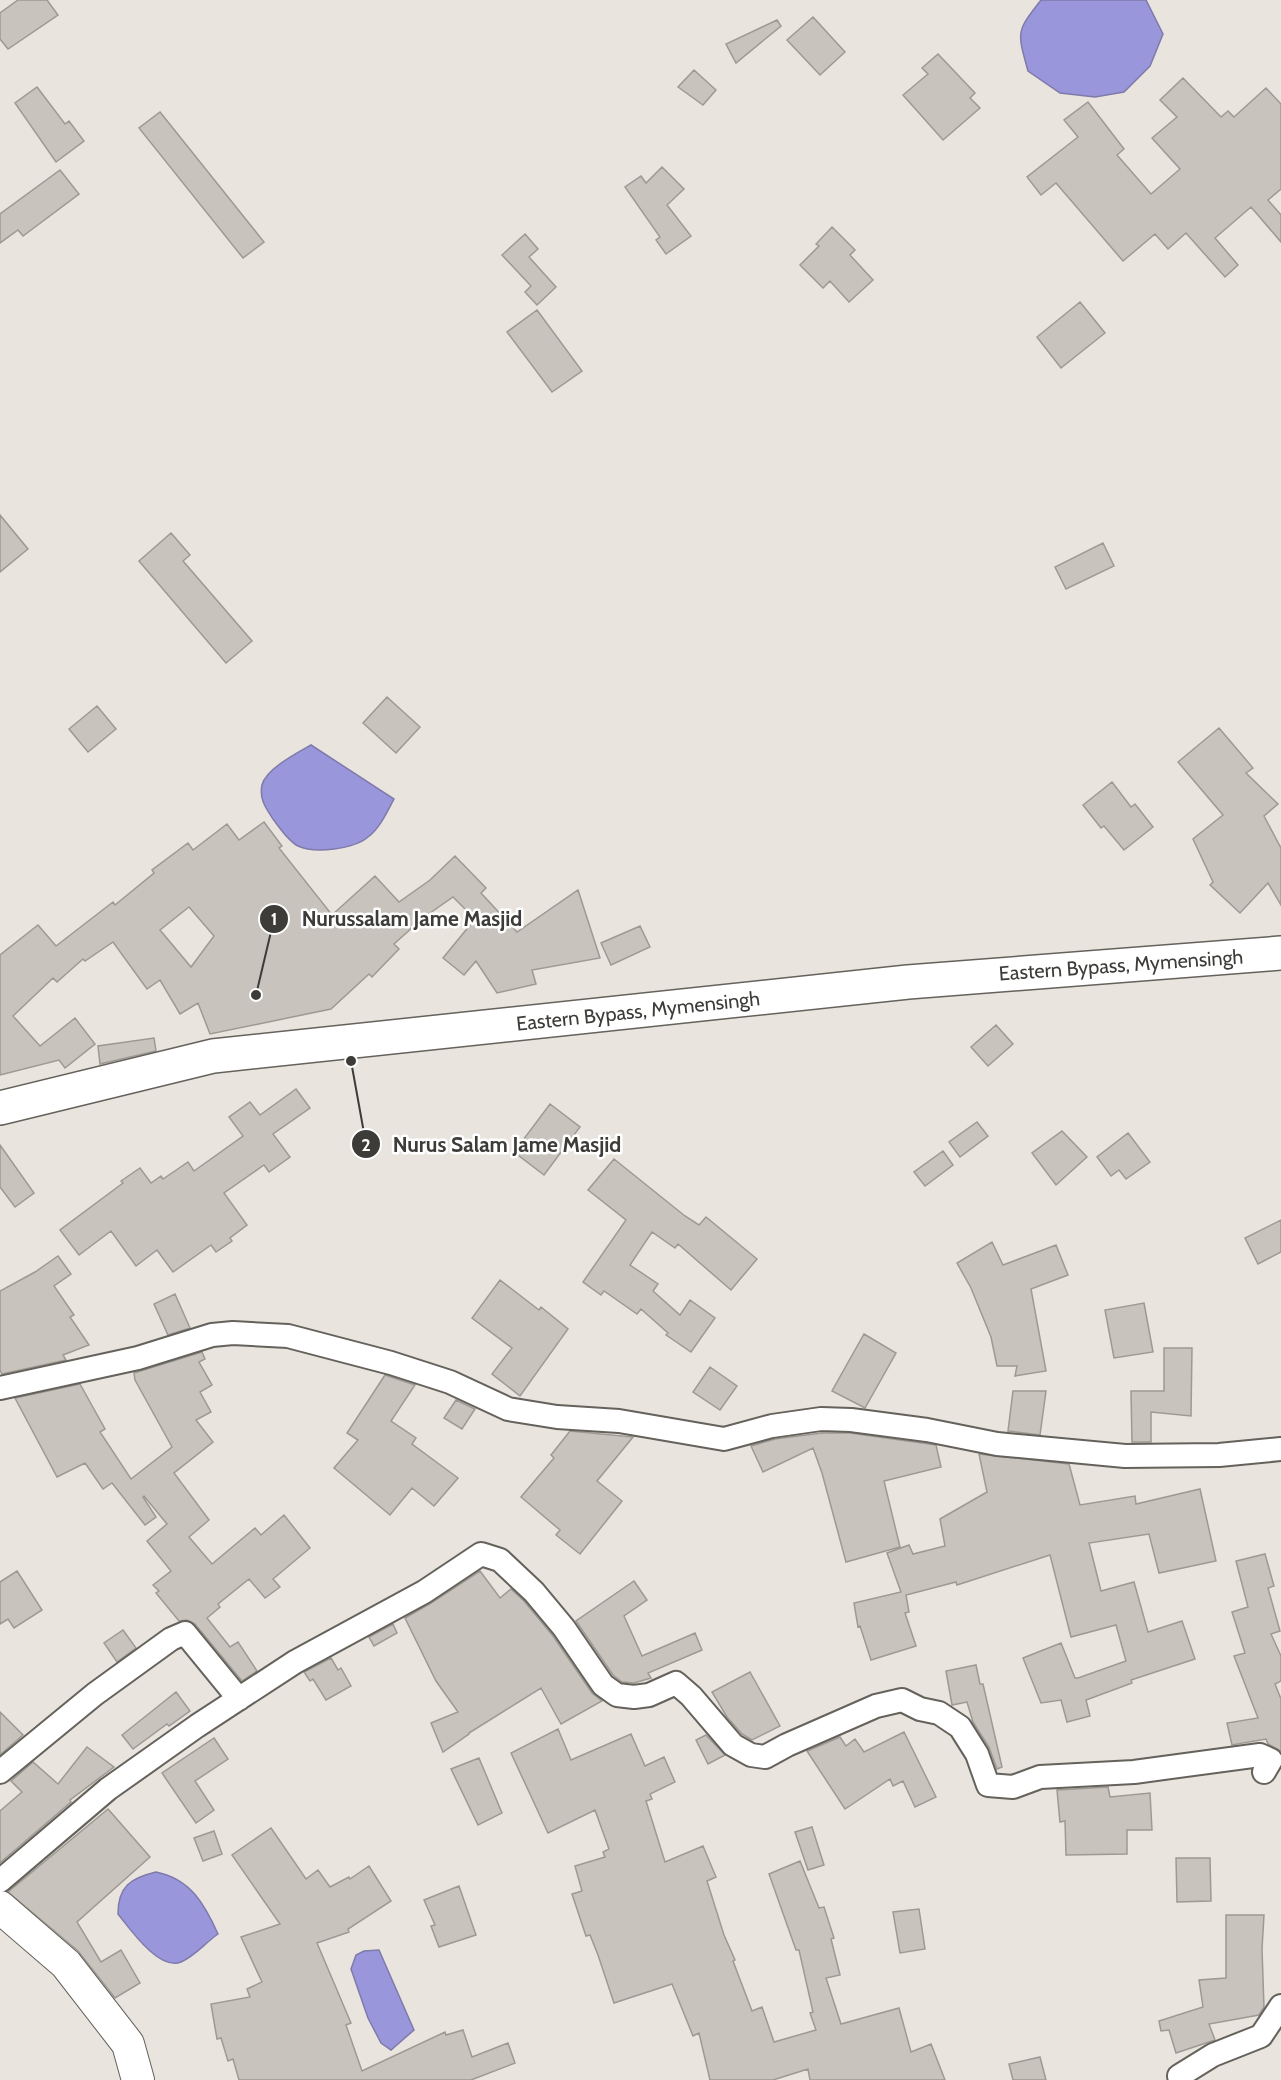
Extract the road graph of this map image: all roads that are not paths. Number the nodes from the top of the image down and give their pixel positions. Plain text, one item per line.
1 (1281, 953) edge
2 (0, 1108) edge
3 (0, 1388) edge
4 (1281, 1449) edge
5 (238, 1699) junction
6 (0, 1772) edge
7 (1264, 1772) dead end
8 (0, 1881) edge
9 (0, 1907) edge
10 (1281, 2006) edge
11 (138, 2080) edge
12 (1180, 2080) edge

1 - 2 highway, Eastern Bypass, Mymensingh
3 - 4 street
5 - 6 street
5 - 7 street
5 - 8 street
9 - 11 street
10 - 12 street

